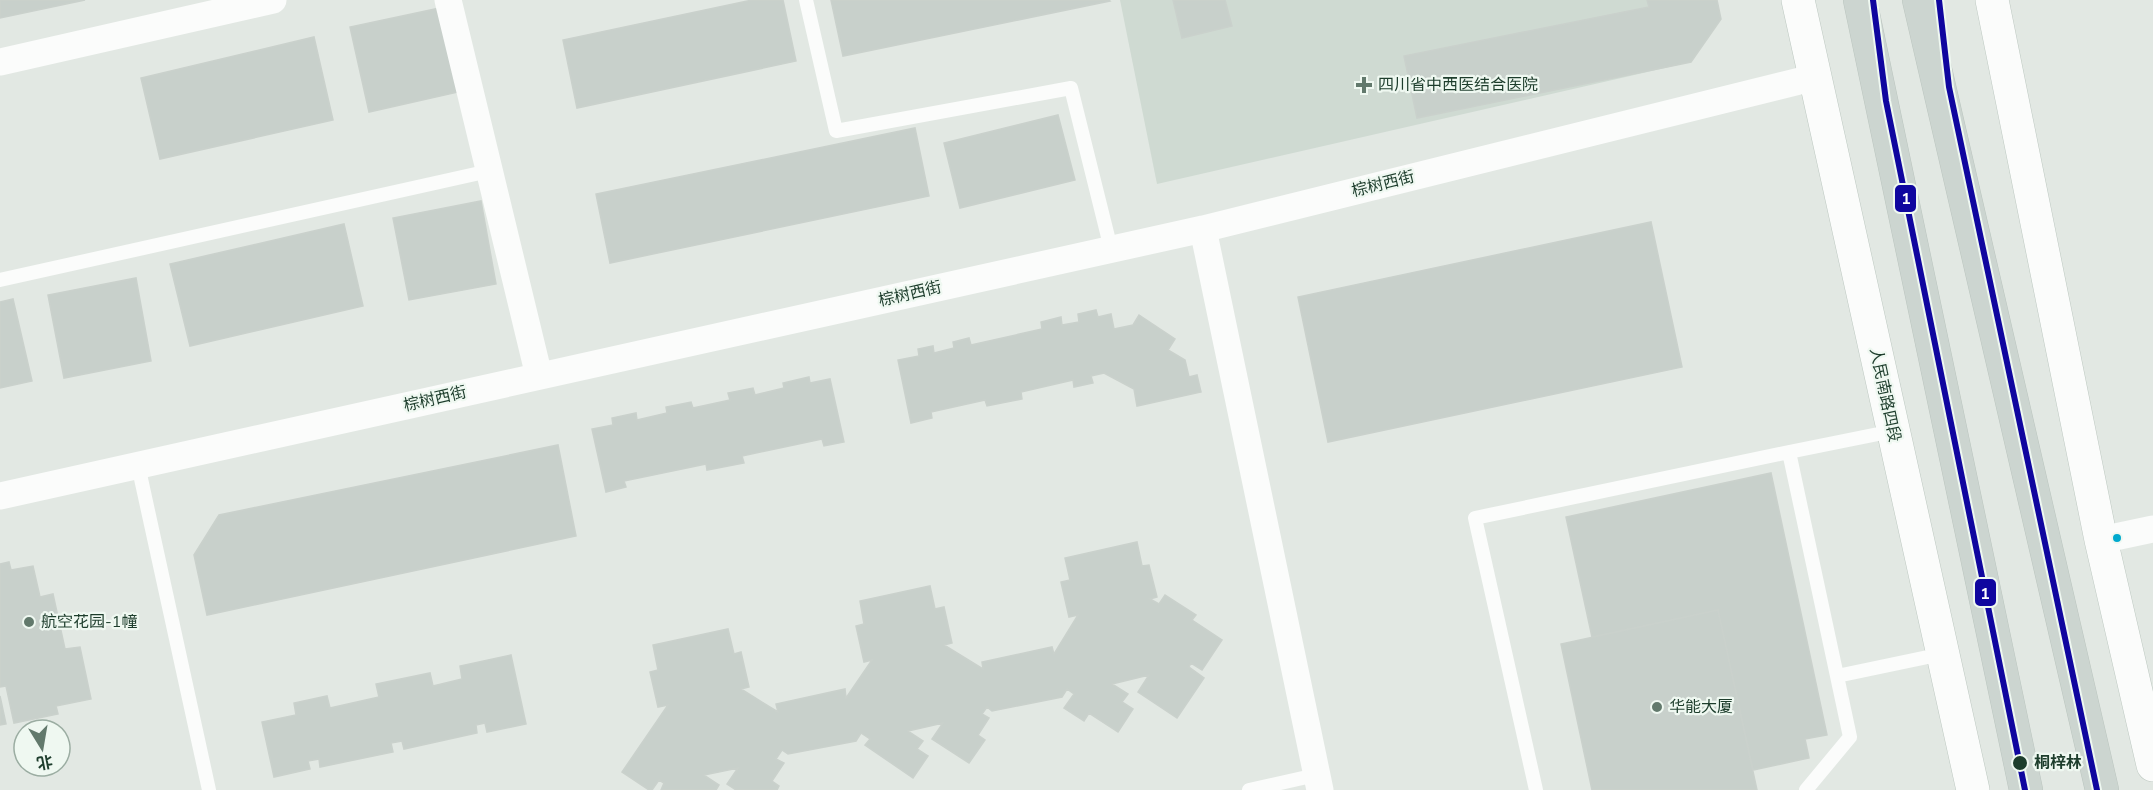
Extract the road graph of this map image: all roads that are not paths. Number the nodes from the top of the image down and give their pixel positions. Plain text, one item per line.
1 (273, 0) edge
2 (448, 0) edge
3 (806, 0) edge
4 (1798, 0) edge
5 (1860, 0) edge
6 (1992, 0) edge
7 (1925, 1) edge
8 (0, 62) edge
9 (1816, 77) junction
10 (489, 171) junction
11 (1203, 228) junction
12 (1111, 249) junction
13 (0, 280) edge
14 (539, 376) junction
15 (1893, 431) junction
16 (1788, 452) junction
17 (138, 465) junction
18 (0, 496) edge
19 (2153, 529) edge
20 (2101, 540) junction
21 (1942, 654) junction
22 (1837, 676) junction
23 (2153, 765) edge
24 (1318, 782) edge
25 (209, 790) edge
26 (1249, 790) edge
27 (1536, 790) edge
28 (1806, 790) edge
29 (1973, 790) edge
30 (2026, 790) edge
31 (2102, 790) edge

1 - 8 street
2 - 10 street
3 - 12 lane
4 - 9 street, 人民南路四段
5 - 30 main road
6 - 20 street
7 - 31 main road
9 - 11 street, 棕树西街
9 - 15 street, 人民南路四段
10 - 13 lane
10 - 14 street
11 - 12 street, 棕树西街
11 - 24 street
12 - 14 street, 棕树西街
14 - 17 street, 棕树西街
15 - 16 lane
15 - 21 street, 人民南路四段
16 - 22 lane
16 - 27 lane
17 - 18 street, 棕树西街
17 - 25 lane
19 - 20 street
20 - 23 street
21 - 22 lane
21 - 29 street, 人民南路四段
22 - 28 lane
24 - 26 lane

